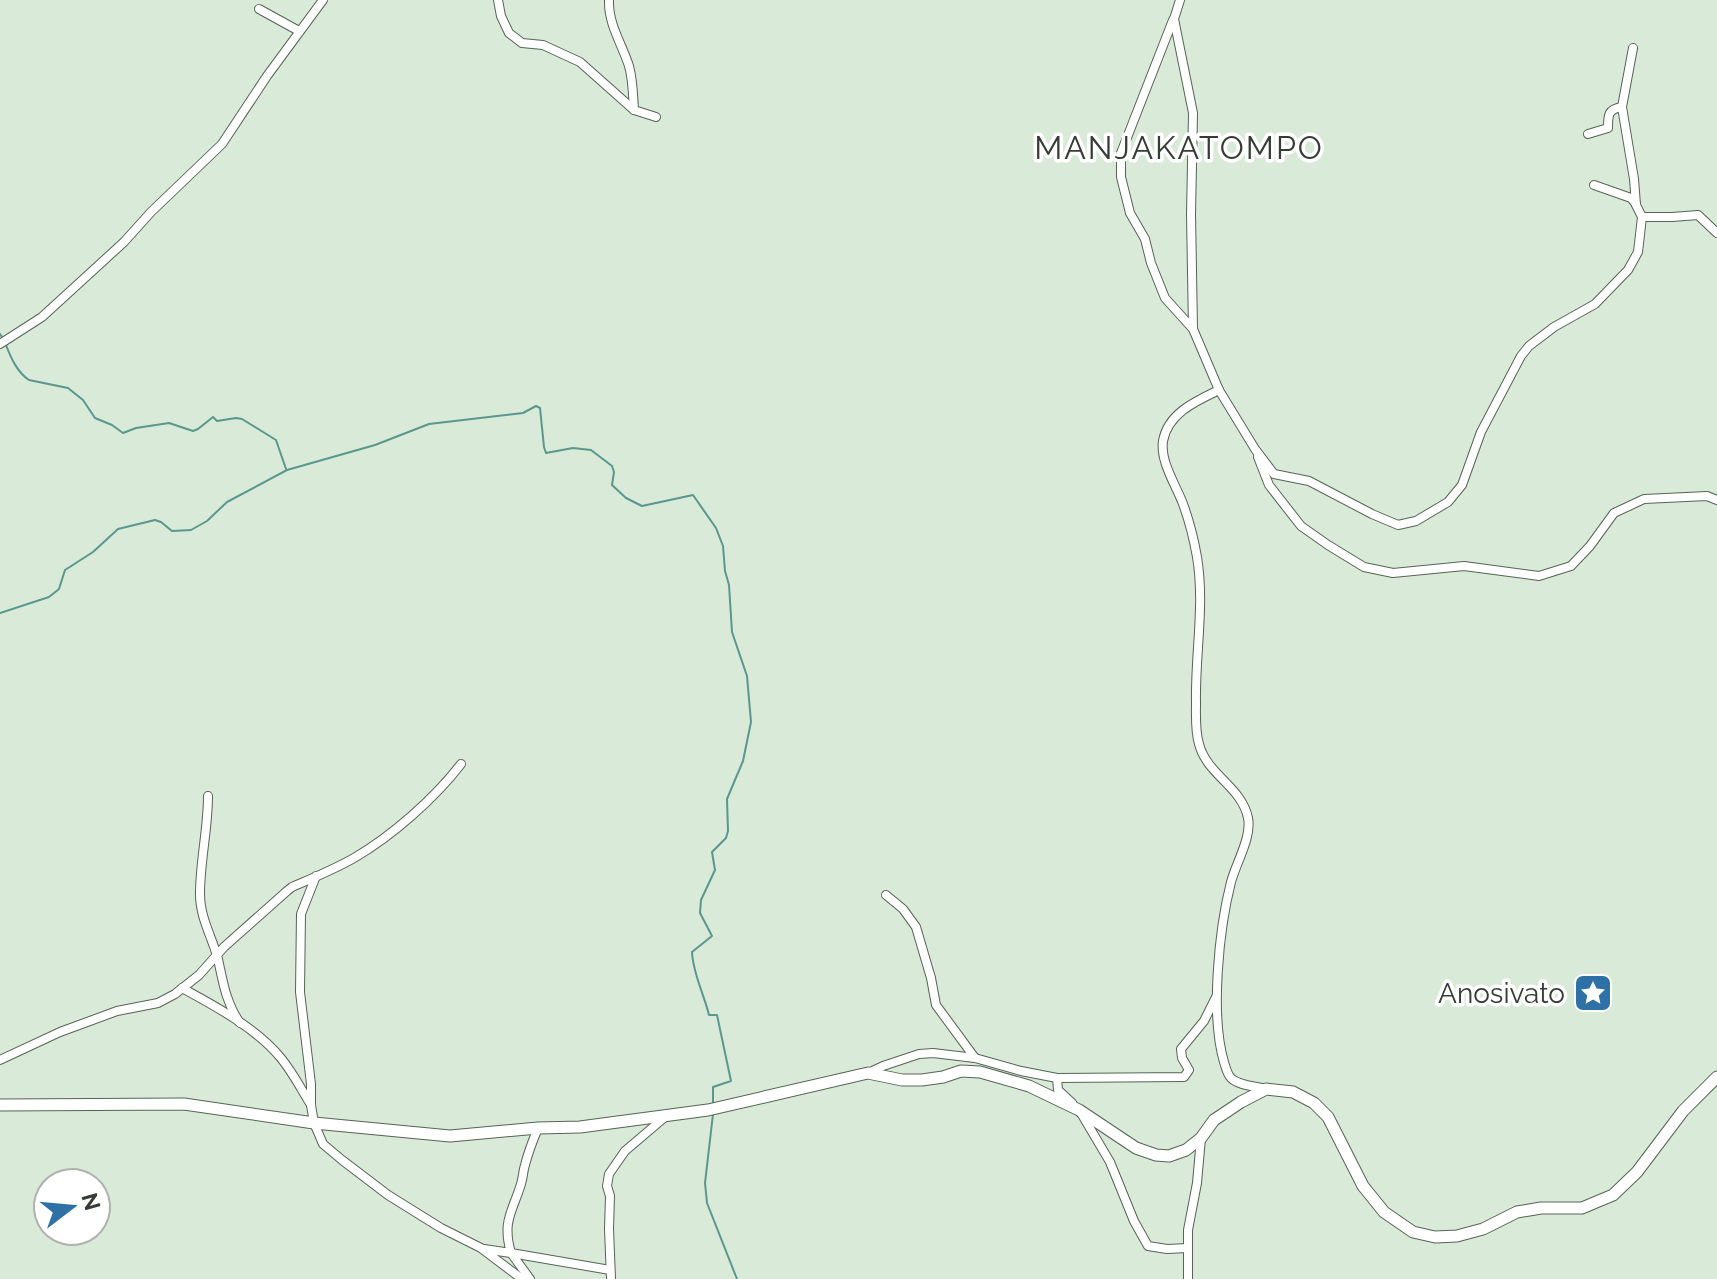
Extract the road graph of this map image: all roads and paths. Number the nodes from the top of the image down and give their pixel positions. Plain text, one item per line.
1 (323, 0) edge
2 (498, 0) edge
3 (609, 0) edge
4 (1180, 0) edge
5 (259, 9) dead end
6 (1174, 19) junction
7 (299, 31) junction
8 (1633, 48) dead end
9 (1622, 107) junction
10 (634, 110) junction
11 (656, 117) dead end
12 (1588, 134) dead end
13 (1594, 185) dead end
14 (1636, 205) junction
15 (1642, 217) junction
16 (1717, 233) edge
17 (1193, 329) junction
18 (0, 344) edge
19 (1219, 390) junction
20 (1255, 449) junction
21 (1717, 500) edge
22 (461, 764) dead end
23 (208, 796) dead end
24 (316, 876) junction
25 (886, 895) dead end
26 (217, 955) junction
27 (182, 988) junction
28 (1217, 997) junction
29 (240, 1023) junction
30 (975, 1058) junction
31 (0, 1060) edge
32 (868, 1073) junction
33 (1717, 1077) edge
34 (1057, 1078) junction
35 (1266, 1089) junction
36 (0, 1105) edge
37 (311, 1105) junction
38 (1079, 1110) junction
39 (665, 1116) junction
40 (314, 1123) junction
41 (538, 1128) junction
42 (1201, 1138) junction
43 (481, 1248) junction
44 (1188, 1248) junction
45 (511, 1253) junction
46 (610, 1274) edge
47 (522, 1279) edge
48 (530, 1279) edge
49 (1188, 1279) edge

1 - 7 street
2 - 10 street
3 - 10 street
4 - 6 street
5 - 7 street
6 - 17 street
6 - 17 street
7 - 18 street
8 - 9 street
9 - 12 street
9 - 14 street
10 - 11 street
13 - 14 street
14 - 15 street
15 - 16 street
15 - 20 street
17 - 19 street
19 - 20 street
19 - 28 street
20 - 21 street
22 - 24 street
23 - 26 street
24 - 26 street
24 - 37 street
25 - 30 street
26 - 27 street
26 - 29 street
27 - 29 street
27 - 31 street
28 - 34 street
28 - 35 street
29 - 37 street
30 - 32 street
30 - 34 street
32 - 38 street
32 - 39 street
33 - 35 street
34 - 38 street
35 - 42 street
36 - 40 street
37 - 40 street
38 - 42 street
38 - 44 street
39 - 41 street
39 - 46 street
40 - 41 street
40 - 43 street
41 - 45 street
42 - 44 street
43 - 45 street
43 - 47 street
44 - 49 street
45 - 46 street
45 - 48 street

